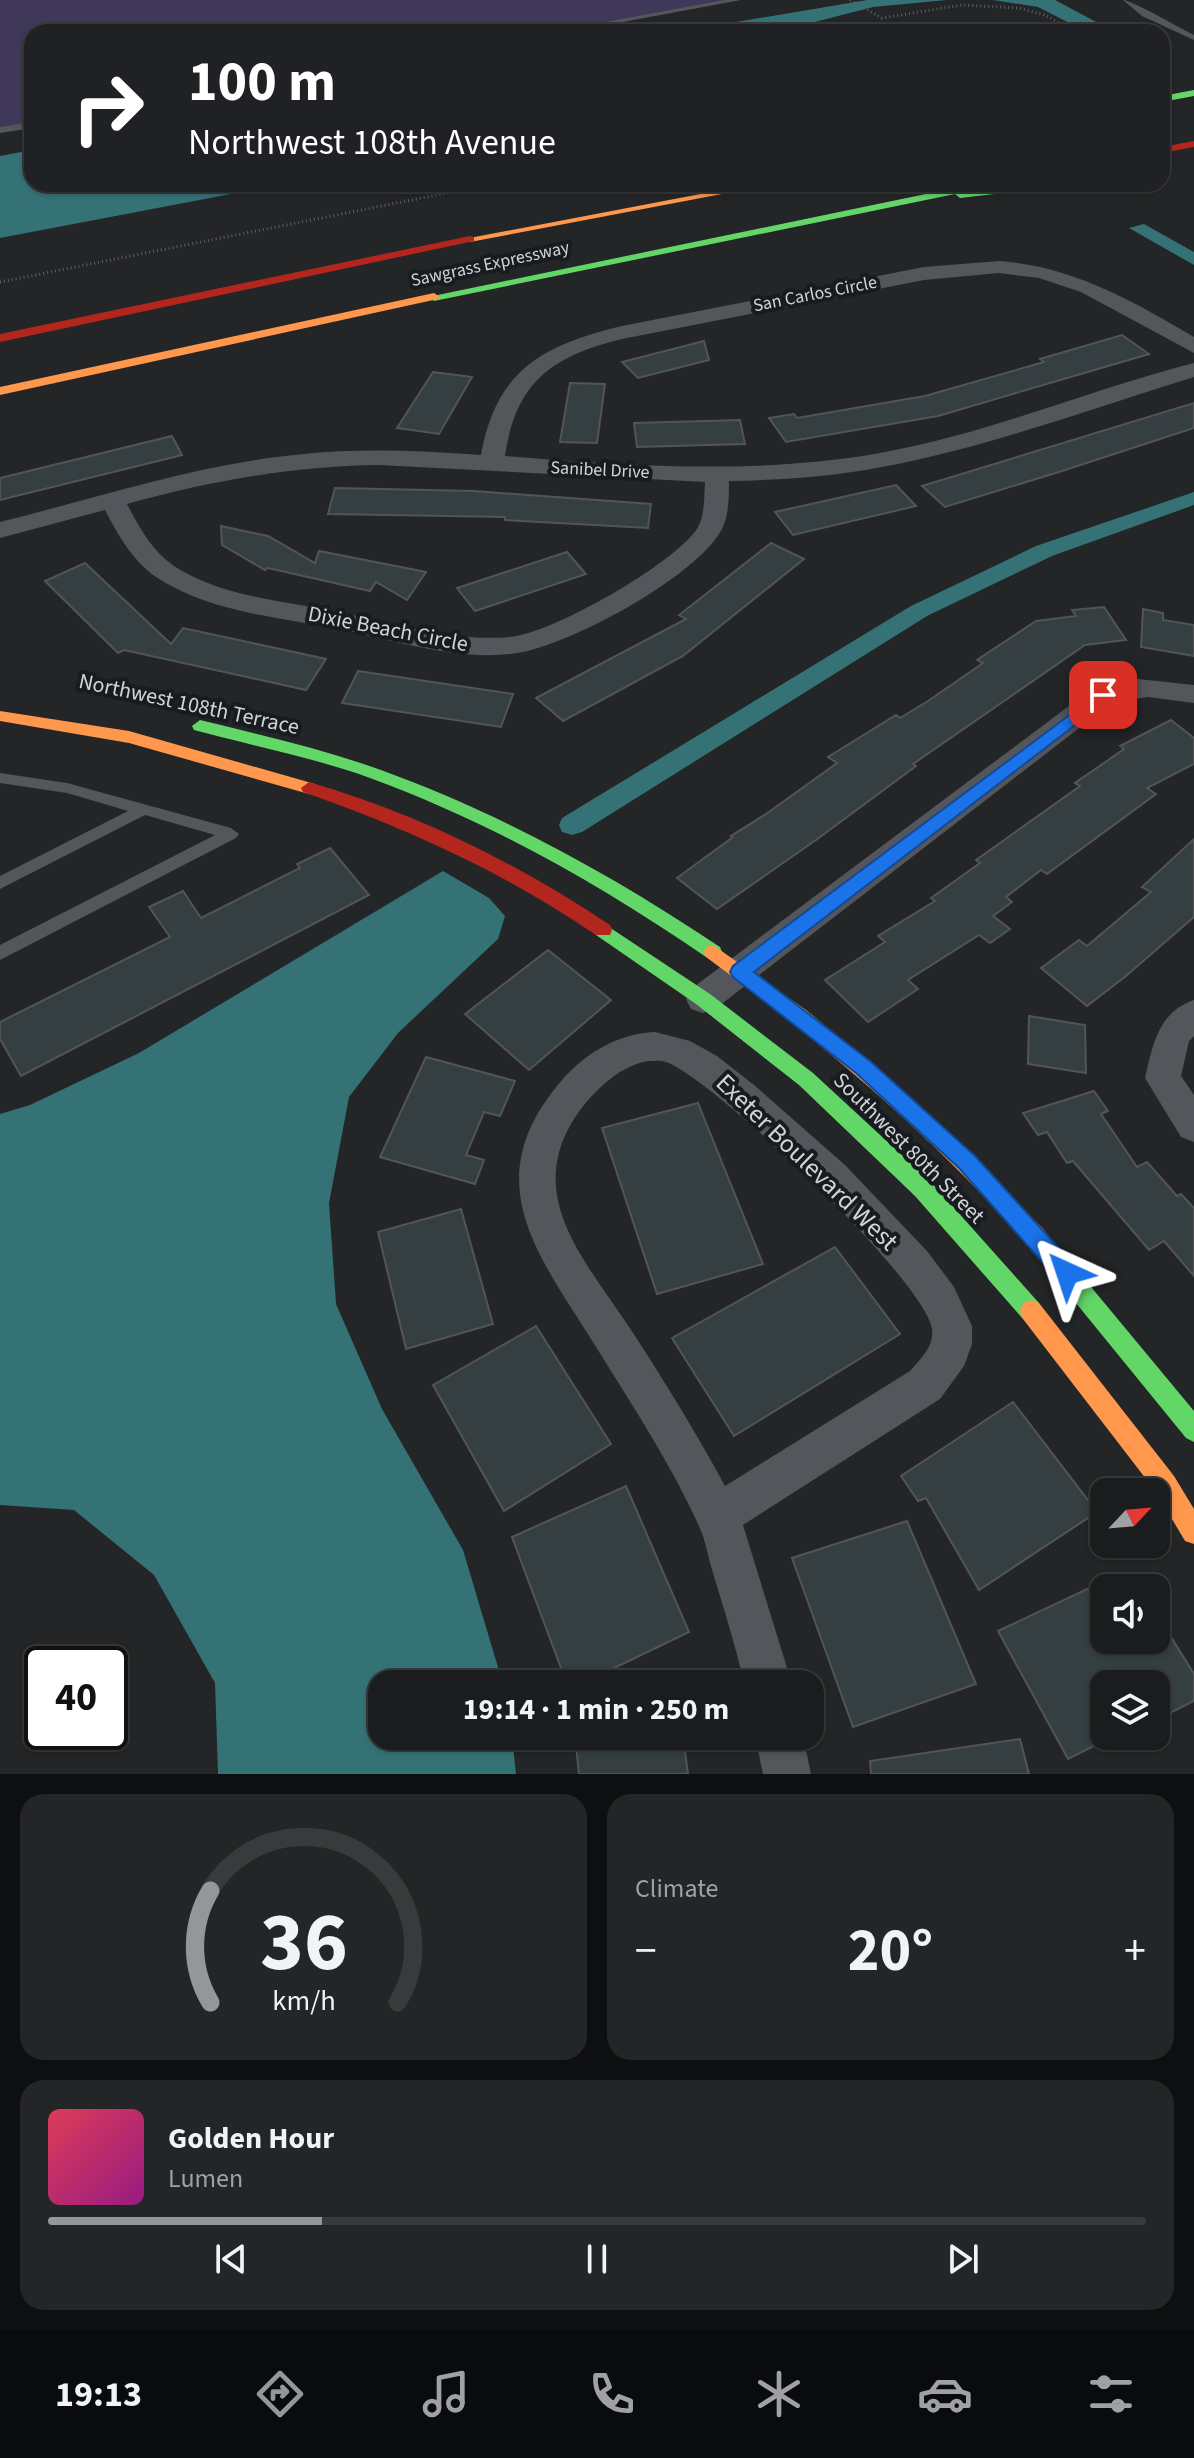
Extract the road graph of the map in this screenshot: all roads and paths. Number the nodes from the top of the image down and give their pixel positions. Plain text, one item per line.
1 (737, 0) edge
2 (1127, 0) edge
3 (851, 1) edge
4 (601, 24) edge
5 (1061, 24) edge
6 (1165, 24) edge
7 (1170, 26) edge
8 (1194, 38) edge
9 (1194, 93) edge
10 (1170, 98) edge
11 (1194, 109) edge
12 (1170, 114) edge
13 (24, 126) edge
14 (0, 130) edge
15 (1194, 144) edge
16 (1170, 148) edge
17 (1194, 163) edge
18 (1170, 167) edge
19 (452, 192) edge
20 (669, 192) edge
21 (724, 192) edge
22 (946, 192) edge
23 (999, 192) edge
24 (914, 198) junction
25 (551, 222) junction
26 (0, 282) edge
27 (0, 338) edge
28 (1194, 346) edge
29 (1194, 370) edge
30 (0, 391) edge
31 (492, 463) junction
32 (717, 474) junction
33 (114, 502) junction
34 (0, 530) edge
35 (1194, 694) edge
36 (0, 716) edge
37 (187, 723) dead end
38 (0, 778) edge
39 (144, 809) junction
40 (498, 827) joint
41 (472, 853) joint
42 (0, 883) edge
43 (0, 953) edge
44 (740, 972) junction
45 (703, 999) junction
46 (1194, 1014) edge
47 (1194, 1126) edge
48 (1194, 1430) edge
49 (717, 1516) junction
50 (1194, 1532) edge
51 (765, 1670) edge
52 (782, 1750) edge
53 (787, 1774) edge

1 - 4 lane
2 - 6 lane
3 - 5 path
7 - 8 lane
9 - 10 main road
11 - 12 main road
13 - 14 lane
15 - 16 main road
17 - 18 main road
19 - 26 path
20 - 25 main road
21 - 25 main road, Sawgrass Expressway
22 - 24 main road, Sawgrass Expressway
23 - 24 main road
24 - 30 main road, Sawgrass Expressway
25 - 27 main road, Sawgrass Expressway
28 - 31 street, San Carlos Circle
29 - 32 street, Sanibel Drive
31 - 32 street, Sanibel Drive
31 - 33 street, Sanibel Drive
32 - 33 street, Dixie Beach Circle
33 - 34 street, Sanibel Drive
35 - 44 street
36 - 41 main road, Northwest 108th Terrace
37 - 40 main road, Northwest 108th Terrace
38 - 39 lane
39 - 42 lane
39 - 43 lane
40 - 44 main road, Southwest 80th Street
41 - 45 main road, Southwest 80th Street
44 - 45 street
44 - 48 main road, Southwest 80th Street
45 - 50 main road, Southwest 80th Street
46 - 47 street
49 - 49 street, Exeter Boulevard West
49 - 51 street, Exeter Boulevard West
52 - 53 street

